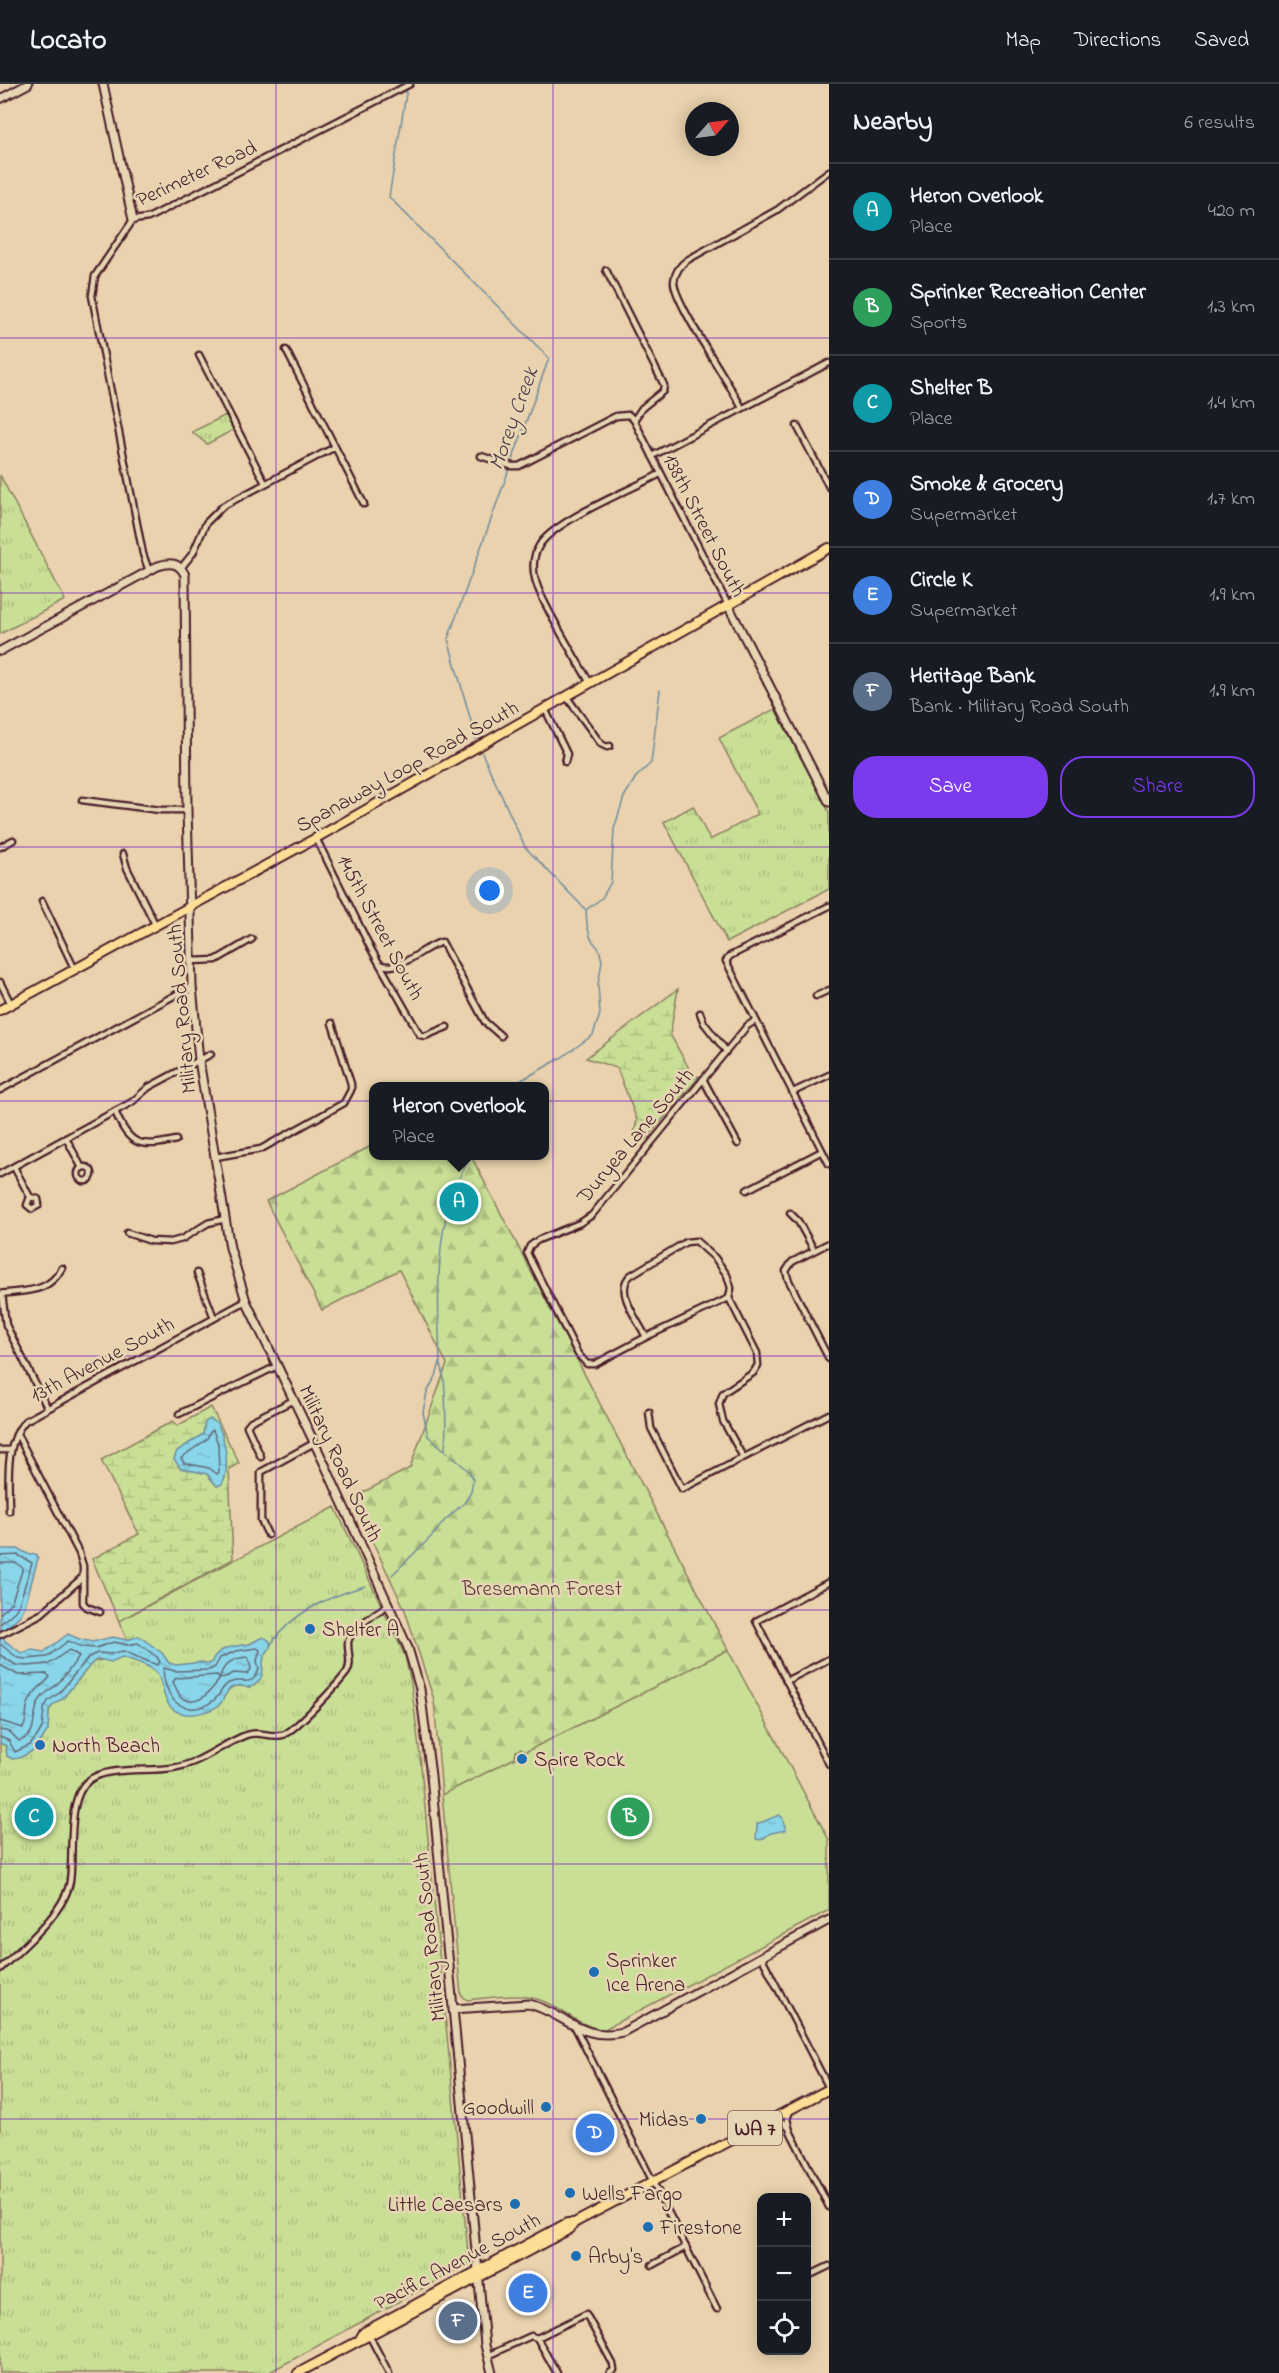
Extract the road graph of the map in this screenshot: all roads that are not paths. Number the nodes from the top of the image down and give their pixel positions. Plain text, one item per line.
1 (28, 84) edge
2 (103, 84) edge
3 (410, 84) edge
4 (0, 99) edge
5 (829, 171) edge
6 (133, 220) junction
7 (606, 270) dead end
8 (286, 350) dead end
9 (199, 355) dead end
10 (829, 363) edge
11 (742, 408) junction
12 (634, 420) junction
13 (797, 426) dead end
14 (335, 447) junction
15 (481, 456) dead end
16 (652, 456) junction
17 (660, 474) junction
18 (265, 483) junction
19 (829, 487) edge
20 (364, 504) dead end
21 (829, 548) edge
22 (182, 568) junction
23 (149, 571) junction
24 (728, 605) junction
25 (0, 651) edge
26 (590, 683) junction
27 (566, 696) junction
28 (545, 708) junction
29 (610, 746) dead end
30 (566, 762) dead end
31 (82, 800) dead end
32 (829, 802) edge
33 (187, 810) junction
34 (316, 838) junction
35 (13, 840) dead end
36 (0, 847) edge
37 (123, 854) dead end
38 (42, 901) dead end
39 (829, 906) edge
40 (189, 908) junction
41 (156, 926) junction
42 (252, 939) dead end
43 (191, 962) junction
44 (379, 963) junction
45 (75, 970) junction
46 (0, 982) edge
47 (192, 986) junction
48 (829, 990) edge
49 (816, 996) dead end
50 (11, 1004) junction
51 (0, 1010) edge
52 (700, 1013) dead end
53 (755, 1021) junction
54 (332, 1023) dead end
55 (447, 1027) dead end
56 (501, 1036) dead end
57 (726, 1051) junction
58 (211, 1054) dead end
59 (199, 1060) junction
60 (829, 1075) edge
61 (703, 1079) junction
62 (0, 1090) edge
63 (793, 1092) junction
64 (115, 1111) junction
65 (66, 1138) junction
66 (176, 1140) dead end
67 (738, 1144) dead end
68 (822, 1151) junction
69 (215, 1157) junction
70 (829, 1164) edge
71 (14, 1167) junction
72 (82, 1168) dead end
73 (0, 1174) edge
74 (747, 1190) dead end
75 (30, 1197) dead end
76 (790, 1213) dead end
77 (225, 1219) junction
78 (128, 1233) dead end
79 (829, 1243) edge
80 (814, 1250) junction
81 (62, 1268) dead end
82 (197, 1273) dead end
83 (1, 1294) edge
84 (729, 1298) junction
85 (246, 1301) junction
86 (214, 1318) junction
87 (646, 1337) junction
88 (829, 1359) edge
89 (277, 1366) junction
90 (294, 1400) junction
91 (47, 1407) junction
92 (649, 1412) dead end
93 (180, 1414) dead end
94 (829, 1414) edge
95 (17, 1434) junction
96 (314, 1443) junction
97 (0, 1450) edge
98 (10, 1450) junction
99 (743, 1457) junction
100 (261, 1458) dead end
101 (9, 1511) dead end
102 (268, 1535) dead end
103 (83, 1576) junction
104 (829, 1582) edge
105 (388, 1605) junction
106 (100, 1612) dead end
107 (0, 1635) edge
108 (829, 1659) edge
109 (786, 1681) junction
110 (829, 1764) edge
111 (829, 1920) edge
112 (761, 1956) junction
113 (0, 1969) edge
114 (453, 2009) junction
115 (576, 2029) junction
116 (829, 2089) edge
117 (792, 2109) junction
118 (772, 2119) junction
119 (790, 2131) junction
120 (652, 2180) junction
121 (829, 2207) edge
122 (686, 2247) junction
123 (652, 2265) dead end
124 (829, 2266) edge
125 (478, 2274) junction
126 (811, 2275) edge
127 (717, 2309) dead end
128 (370, 2337) junction
129 (537, 2338) junction
130 (360, 2339) junction
131 (487, 2356) junction
132 (612, 2371) edge
133 (298, 2373) edge
134 (389, 2373) edge
135 (492, 2373) edge
136 (557, 2373) edge

1 - 4 main road
2 - 6 main road
3 - 6 street, Perimeter Road
5 - 11 street
6 - 23 street, Perimeter Road
7 - 12 street
8 - 14 street
9 - 18 street
10 - 11 street
11 - 16 street
12 - 15 street
12 - 16 street, 138th Street South
13 - 19 street
14 - 18 street
14 - 20 street
16 - 17 street, 138th Street South
17 - 24 street, 138th Street South
17 - 26 street
18 - 22 street
21 - 24 main road, Spanaway Loop Road South
22 - 23 main road
22 - 33 main road, Military Road South
23 - 25 main road
24 - 26 main road, Spanaway Loop Road South
24 - 32 main road, 138th Street South
26 - 27 main road, Spanaway Loop Road South
27 - 28 main road, Spanaway Loop Road South
27 - 29 street
28 - 30 street
28 - 34 main road, Spanaway Loop Road South
31 - 33 street
33 - 40 main road, Military Road South
34 - 40 main road, Spanaway Loop Road South
34 - 44 street, 145th Street South
35 - 36 street
37 - 41 street
38 - 45 street
39 - 53 street
40 - 41 main road, Spanaway Loop Road South
40 - 43 main road, Military Road South
41 - 45 main road, Spanaway Loop Road South
42 - 43 street
43 - 47 main road, Military Road South
44 - 55 street, 145th Street South
44 - 56 street
45 - 50 main road, Spanaway Loop Road South
46 - 50 street
47 - 59 main road, Military Road South
47 - 62 street
48 - 49 street
50 - 51 main road, Spanaway Loop Road South
52 - 57 street
53 - 57 street, Duryea Lane South
53 - 63 street
54 - 69 street
57 - 61 street, Duryea Lane South
58 - 59 street
59 - 64 street
59 - 69 main road, Military Road South
60 - 63 street
61 - 67 street
61 - 87 street, Duryea Lane South
63 - 68 street
64 - 65 street
64 - 66 street
65 - 71 street
65 - 72 street
68 - 70 street
68 - 74 street
69 - 77 main road, Military Road South
71 - 73 street
71 - 75 street
76 - 80 street
77 - 78 street
77 - 85 main road, Military Road South
79 - 80 street
80 - 88 street
81 - 83 street
82 - 86 street
83 - 91 street
84 - 87 street
84 - 87 street
84 - 99 street
85 - 86 street, 13th Avenue South
85 - 89 main road, Military Road South
86 - 91 street, 13th Avenue South
89 - 90 main road, Military Road South
89 - 93 street
90 - 96 main road, Military Road South
90 - 100 street
91 - 95 street, 13th Avenue South
92 - 99 street
94 - 99 street
95 - 98 street, 13th Avenue South
95 - 103 street
96 - 102 street
96 - 105 main road, Military Road South
97 - 98 street
98 - 101 street, 13th Avenue South
103 - 106 street
103 - 107 street
104 - 109 street
105 - 113 street
105 - 114 main road, Military Road South
108 - 109 street
109 - 110 street
111 - 112 main road
112 - 115 main road
112 - 116 street
114 - 115 main road
114 - 125 main road, Military Road South
115 - 120 street
116 - 117 main road, Pacific Avenue South / WA 7
117 - 118 main road, Pacific Avenue South / WA 7
117 - 119 street
118 - 119 street
118 - 120 main road, Pacific Avenue South / WA 7
119 - 121 street
120 - 122 street
120 - 125 main road, Pacific Avenue South / WA 7
122 - 123 street
122 - 127 street
124 - 126 street
125 - 128 main road, Pacific Avenue South / WA 7
125 - 130 main road, Pacific Avenue South / WA 7
125 - 131 main road, Military Road South
128 - 130 main road, Pacific Avenue South / WA 7
128 - 134 street
129 - 131 street
129 - 132 street
129 - 136 street
130 - 133 main road, Pacific Avenue South / WA 7
131 - 135 main road, Military Road South

